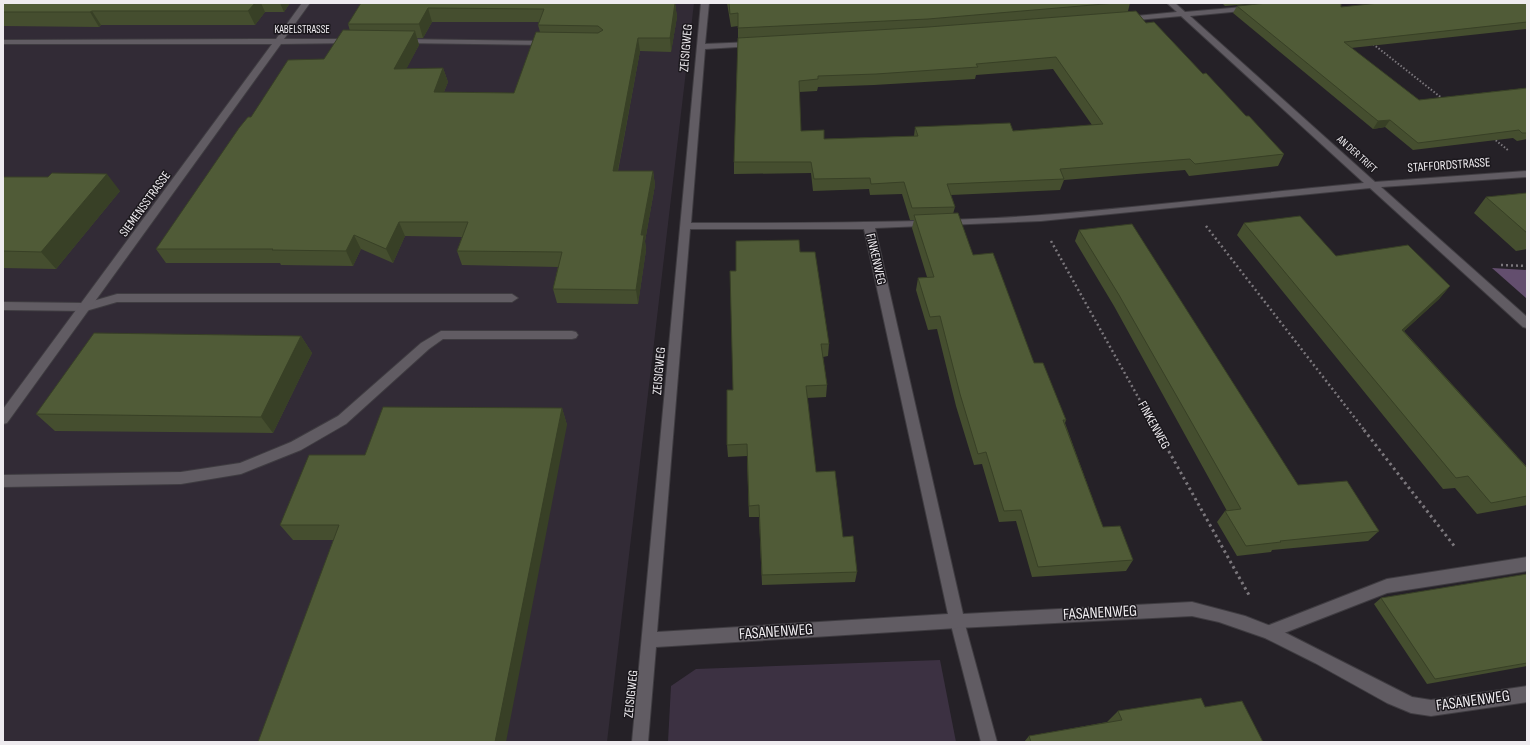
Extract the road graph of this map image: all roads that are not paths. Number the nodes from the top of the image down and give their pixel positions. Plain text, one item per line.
1 (306, 3) edge
2 (705, 3) edge
3 (1171, 3) edge
4 (1260, 7) edge
5 (1183, 14) junction
6 (1120, 19) edge
7 (279, 40) junction
8 (358, 41) edge
9 (389, 41) edge
10 (3, 42) edge
11 (553, 43) edge
12 (762, 44) edge
13 (700, 47) junction
14 (1527, 174) edge
15 (1373, 184) junction
16 (685, 226) junction
17 (869, 226) junction
18 (512, 298) dead end
19 (3, 306) edge
20 (86, 307) junction
21 (1527, 324) edge
22 (572, 335) dead end
23 (3, 419) edge
24 (3, 481) edge
25 (1527, 564) edge
26 (957, 620) junction
27 (1269, 632) junction
28 (650, 640) junction
29 (1527, 694) edge
30 (640, 742) edge
31 (989, 742) edge

1 - 7 street, SIEMENSSTRASSE
2 - 13 street, ZEISIGWEG
3 - 5 street, AN DER TRIFT
4 - 5 street
5 - 6 street
5 - 15 street, AN DER TRIFT
7 - 8 street, KABELSTRASSE
7 - 10 street, KABELSTRASSE
7 - 20 street, SIEMENSSTRASSE
9 - 11 street
12 - 13 street
13 - 16 street, ZEISIGWEG
14 - 15 street, STAFFORDSTRASSE
15 - 17 street, FINKENWEG
15 - 21 street, AN DER TRIFT
16 - 17 street, FINKENWEG
16 - 28 street, ZEISIGWEG
17 - 26 street, FINKENWEG
18 - 20 street
19 - 20 street
20 - 23 street, SIEMENSSTRASSE
22 - 24 street
25 - 27 street
26 - 27 street, FASANENWEG
26 - 28 street, FASANENWEG
26 - 31 street, FINKENWEG
27 - 29 street, FASANENWEG
28 - 30 street, ZEISIGWEG

